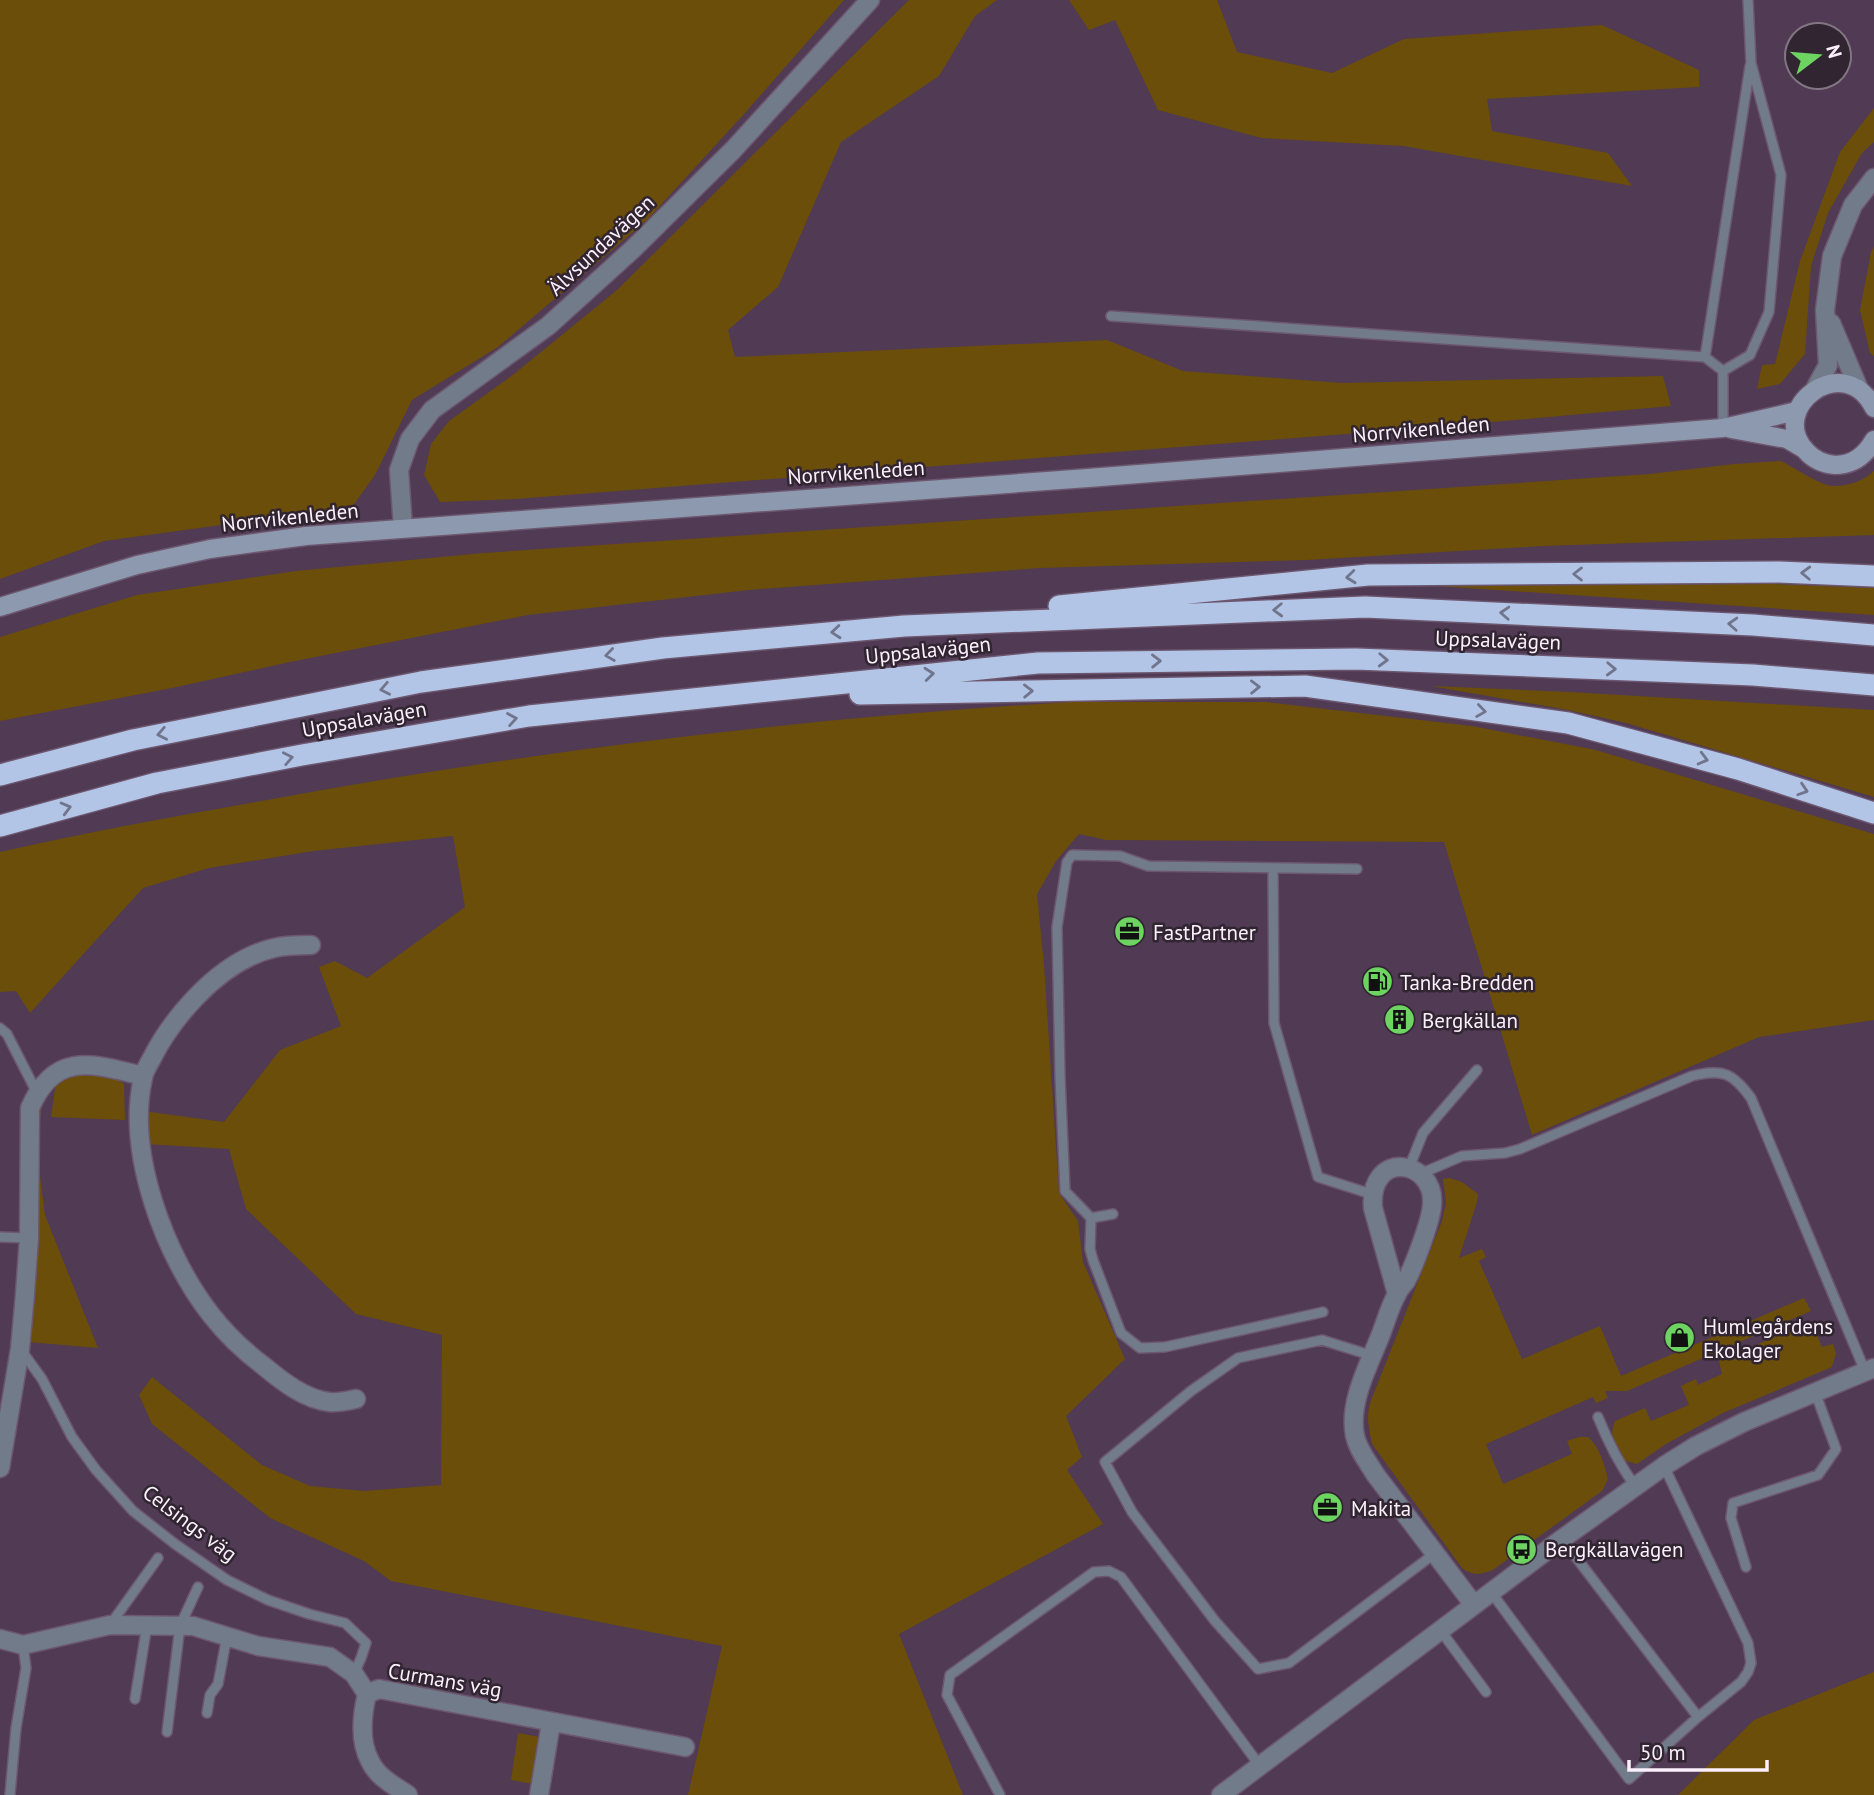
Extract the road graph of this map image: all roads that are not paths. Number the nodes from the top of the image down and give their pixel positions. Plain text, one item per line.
1 (870, 0) edge
2 (1748, 0) edge
3 (1751, 63) junction
4 (1874, 178) edge
5 (1825, 310) junction
6 (1111, 316) dead end
7 (1705, 356) junction
8 (1723, 371) junction
9 (1815, 389) junction
10 (1869, 399) edge
11 (1797, 411) junction
12 (1723, 428) junction
13 (1872, 447) edge
14 (1804, 449) junction
15 (403, 528) junction
16 (1874, 576) edge
17 (0, 607) edge
18 (904, 626) junction
19 (1874, 635) edge
20 (1874, 685) edge
21 (715, 696) junction
22 (0, 775) edge
23 (1874, 813) edge
24 (0, 826) edge
25 (1273, 868) junction
26 (1357, 869) dead end
27 (311, 945) dead end
28 (0, 1028) edge
29 (1477, 1070) dead end
30 (143, 1076) junction
31 (37, 1093) junction
32 (1415, 1171) junction
33 (1371, 1194) junction
34 (1113, 1214) dead end
35 (1091, 1218) junction
36 (0, 1237) edge
37 (29, 1238) junction
38 (1397, 1294) junction
39 (1323, 1312) dead end
40 (20, 1349) junction
41 (1373, 1356) junction
42 (1869, 1370) edge
43 (1815, 1392) junction
44 (356, 1399) dead end
45 (1598, 1417) dead end
46 (1, 1461) edge
47 (1664, 1466) junction
48 (1635, 1486) junction
49 (1562, 1539) junction
50 (1434, 1554) junction
51 (158, 1558) dead end
52 (1746, 1567) dead end
53 (198, 1587) dead end
54 (1491, 1592) junction
55 (1474, 1605) junction
56 (110, 1625) junction
57 (147, 1625) junction
58 (180, 1626) junction
59 (1441, 1631) junction
60 (227, 1636) junction
61 (0, 1639) edge
62 (23, 1645) junction
63 (354, 1674) junction
64 (1486, 1692) dead end
65 (367, 1694) junction
66 (135, 1699) dead end
67 (207, 1713) dead end
68 (1698, 1717) junction
69 (551, 1723) junction
70 (167, 1732) dead end
71 (685, 1747) dead end
72 (1260, 1766) junction
73 (10, 1794) edge
74 (408, 1795) edge
75 (539, 1795) edge
76 (1000, 1795) edge
77 (1222, 1795) edge

1 - 15 street, Älvsundavägen
2 - 3 lane
3 - 7 lane
3 - 8 lane
4 - 5 street
5 - 9 street
5 - 10 street
6 - 7 lane
7 - 8 lane
8 - 12 lane
9 - 10 main road
9 - 11 main road
11 - 12 main road, Norrvikenleden
11 - 14 main road
12 - 14 main road, Norrvikenleden
12 - 15 main road, Norrvikenleden
13 - 14 main road, Norrvikenleden
15 - 17 main road, Norrvikenleden
16 -> 18 highway
19 -> 18 highway, Uppsalavägen
18 -> 22 highway, Uppsalavägen
21 -> 20 highway, Uppsalavägen
21 -> 23 highway
24 -> 21 highway, Uppsalavägen
25 - 26 lane
25 - 33 lane
25 - 35 lane
27 - 30 street
28 - 31 lane
29 - 32 lane
30 - 31 street
30 - 44 street
31 - 37 street
32 - 33 street
32 - 38 street
32 - 42 lane
33 - 38 street
34 - 35 lane
35 - 39 lane
36 - 37 lane
37 - 40 street
38 - 41 street
40 - 46 street
40 - 63 lane, Celsings väg
41 - 50 street
41 - 50 lane
42 - 43 street
43 - 47 street
43 - 52 lane
45 - 48 lane
47 - 48 street
47 - 68 lane
48 - 49 street
49 - 54 street
49 - 68 lane
50 - 55 street
51 - 56 lane
53 - 58 lane
54 - 55 street
54 - 68 lane
55 - 59 street
56 - 57 street
56 - 62 street
57 - 58 street
57 - 66 lane
58 - 60 street
58 - 70 lane
59 - 64 lane
59 - 72 street
60 - 63 street
60 - 67 lane
61 - 62 street
62 - 73 lane
63 - 65 street
65 - 69 street, Curmans väg
65 - 74 street, Curmans väg
69 - 71 street, Curmans väg
69 - 75 street
72 - 76 lane
72 - 77 street

